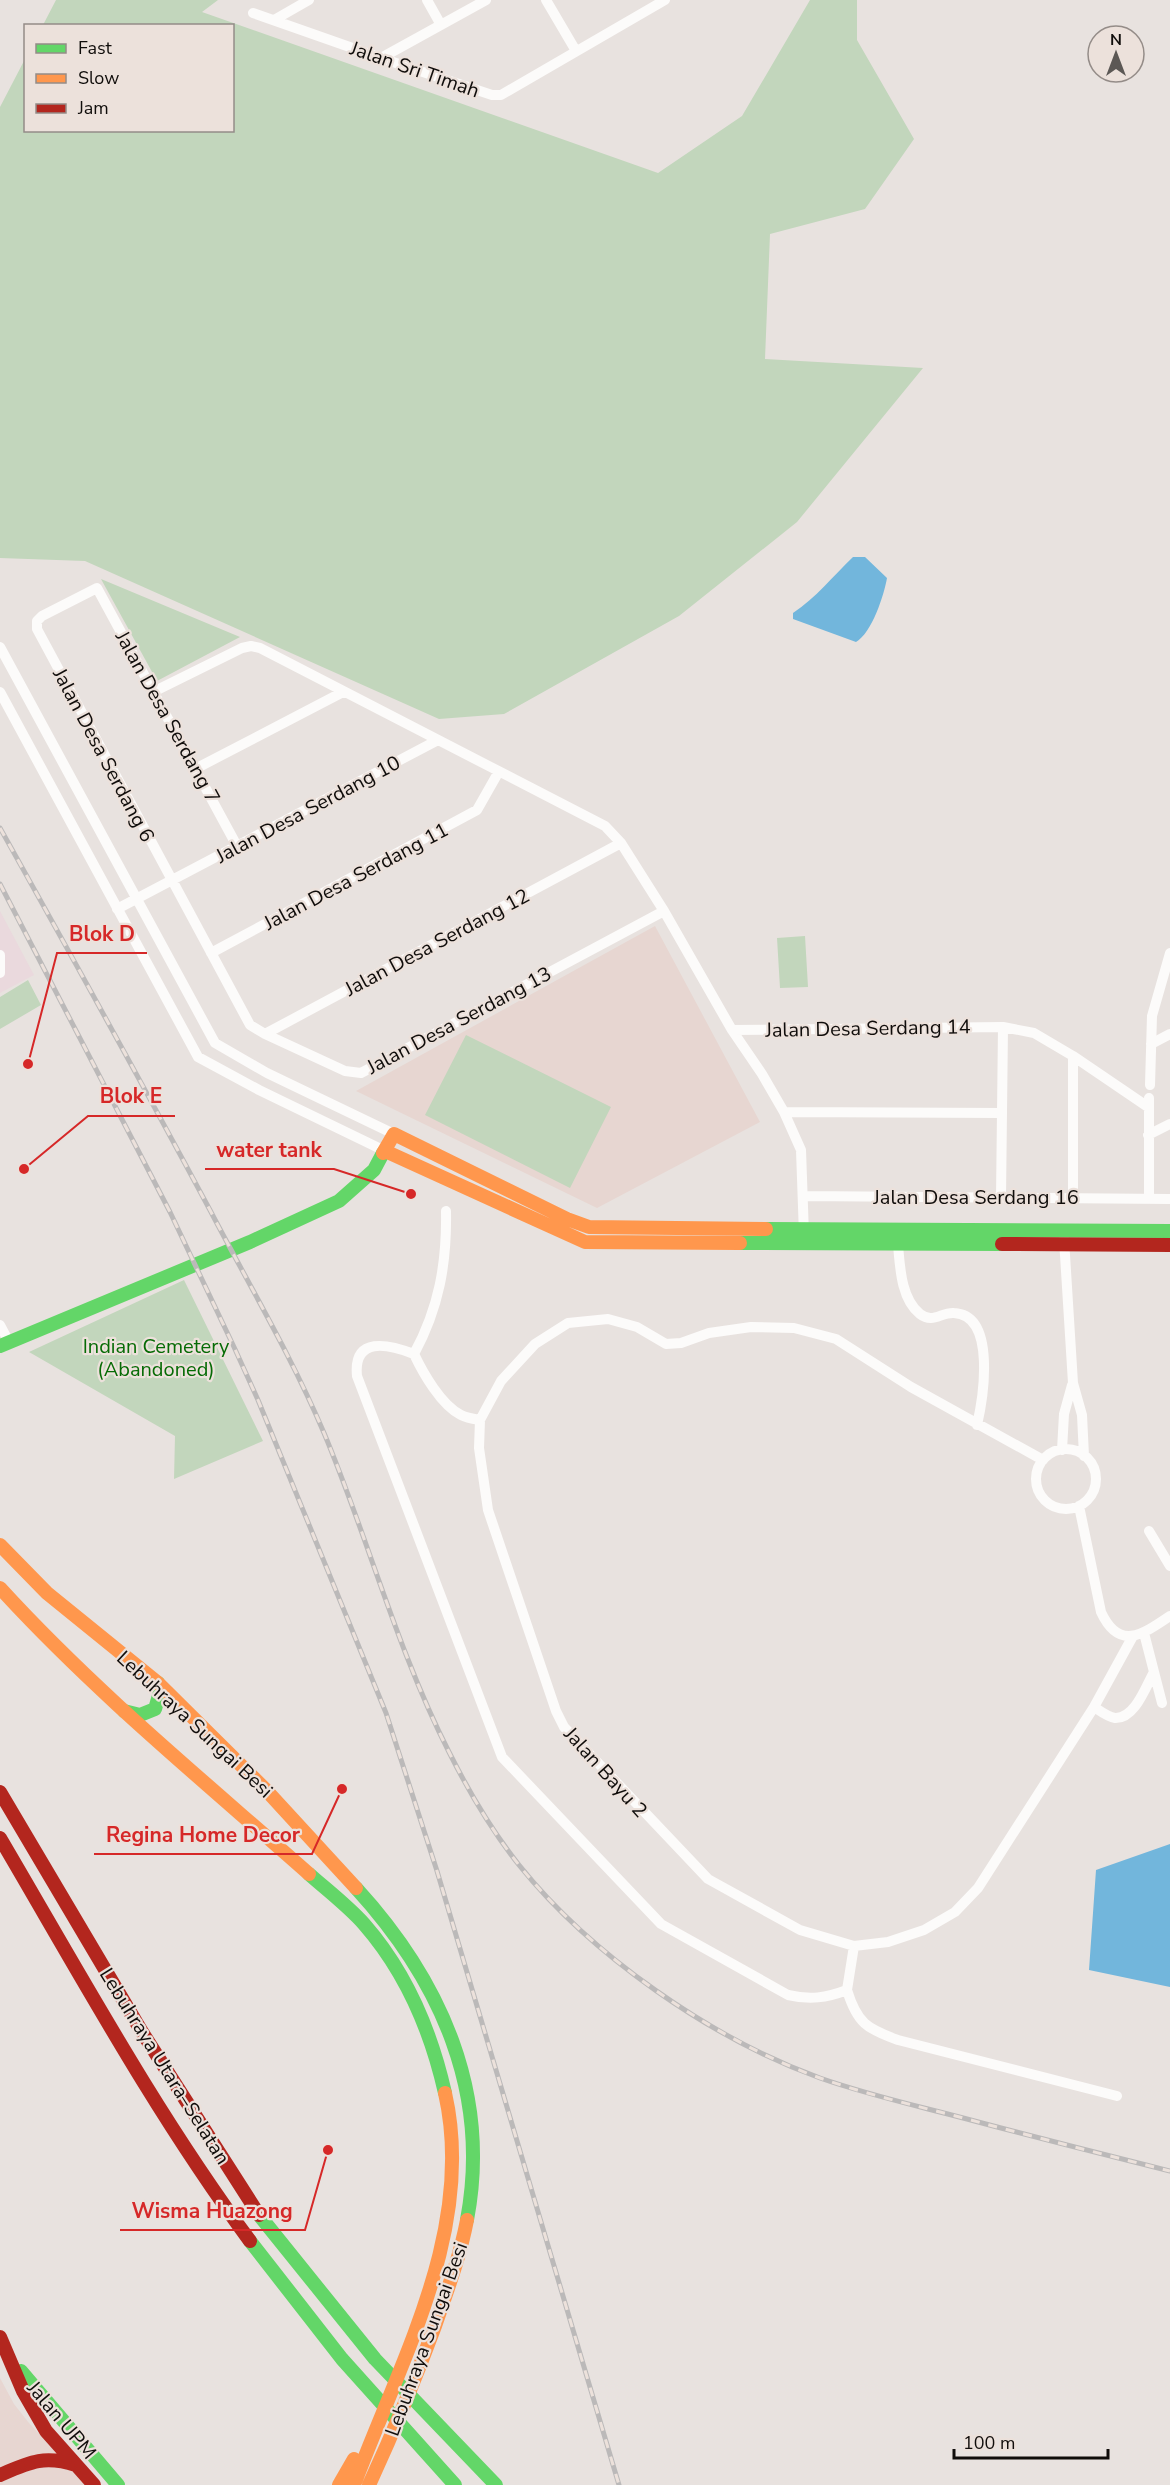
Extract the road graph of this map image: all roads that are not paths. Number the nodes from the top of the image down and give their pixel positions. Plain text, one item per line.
1 (309, 0) edge
2 (427, 0) edge
3 (486, 0) edge
4 (546, 0) edge
5 (658, 2) edge
6 (253, 13) dead end
7 (274, 20) junction
8 (441, 25) junction
9 (576, 51) junction
10 (381, 58) junction
11 (37, 629) joint
12 (0, 647) edge
13 (155, 691) junction
14 (0, 692) edge
15 (343, 692) junction
16 (438, 740) junction
17 (197, 768) junction
18 (498, 773) junction
19 (621, 843) junction
20 (237, 846) junction
21 (175, 879) junction
22 (138, 898) junction
23 (117, 909) junction
24 (664, 911) junction
25 (211, 953) junction
26 (1170, 953) edge
27 (0, 955) edge
28 (1, 973) edge
29 (250, 1025) joint
30 (1003, 1027) junction
31 (732, 1030) junction
32 (265, 1034) junction
33 (1170, 1034) edge
34 (1151, 1044) junction
35 (1073, 1056) junction
36 (1150, 1085) dead end
37 (784, 1112) junction
38 (1002, 1113) junction
39 (1170, 1124) edge
40 (394, 1134) junction
41 (1148, 1135) junction
42 (386, 1151) junction
43 (803, 1196) junction
44 (1001, 1197) junction
45 (1073, 1198) junction
46 (1149, 1198) junction
47 (1170, 1199) edge
48 (446, 1211) dead end
49 (804, 1229) junction
50 (1170, 1231) edge
51 (1064, 1239) junction
52 (804, 1244) junction
53 (898, 1245) junction
54 (1170, 1245) edge
55 (0, 1325) edge
56 (5, 1344) edge
57 (414, 1354) junction
58 (1073, 1383) junction
59 (480, 1420) junction
60 (977, 1425) junction
61 (1062, 1450) junction
62 (1084, 1456) junction
63 (1043, 1460) junction
64 (1079, 1506) junction
65 (1149, 1531) dead end
66 (0, 1545) edge
67 (1170, 1566) edge
68 (0, 1588) edge
69 (1170, 1616) edge
70 (1139, 1635) junction
71 (1154, 1672) junction
72 (158, 1683) junction
73 (1162, 1703) dead end
74 (1094, 1707) junction
75 (124, 1711) junction
76 (0, 1792) edge
77 (0, 1838) edge
78 (854, 1946) junction
79 (846, 1990) junction
80 (1117, 2097) dead end
81 (0, 2337) edge
82 (8, 2354) junction
83 (374, 2430) junction
84 (76, 2465) junction
85 (0, 2475) edge
86 (94, 2485) edge
87 (118, 2485) edge
88 (339, 2485) edge
89 (354, 2485) edge
90 (369, 2485) edge
91 (455, 2485) edge
92 (496, 2485) edge

1 - 7 street
2 - 8 street
3 - 8 street
4 - 9 street
5 - 9 street, Jalan Sri Timah
6 - 7 street, Jalan Sri Timah
7 - 10 street, Jalan Sri Timah
8 - 10 street
9 - 10 street, Jalan Sri Timah
11 - 13 street, Jalan Desa Serdang 7
11 - 21 street, Jalan Desa Serdang 6
12 - 22 street
13 - 15 street
13 - 17 street, Jalan Desa Serdang 7
14 - 23 street
15 - 16 street
15 - 17 street
16 - 18 street
16 - 20 street, Jalan Desa Serdang 10
17 - 20 street, Jalan Desa Serdang 7
18 - 19 street
18 - 25 street, Jalan Desa Serdang 11
19 - 24 street
19 - 32 street, Jalan Desa Serdang 12
20 - 21 street, Jalan Desa Serdang 10
21 - 22 street, Jalan Desa Serdang 10
21 - 25 street, Jalan Desa Serdang 6
22 - 23 street, Jalan Desa Serdang 10
22 - 40 street
23 - 42 street
24 - 31 street
24 - 32 street, Jalan Desa Serdang 13
25 - 29 street, Jalan Desa Serdang 6
26 - 34 street
27 - 28 street
29 - 32 street, Jalan Desa Serdang 13
30 - 31 street, Jalan Desa Serdang 14
30 - 35 street, Jalan Desa Serdang 14
30 - 38 street
31 - 37 street
33 - 34 street
34 - 36 street
35 - 41 street, Jalan Desa Serdang 14
35 - 45 street
37 - 38 street
37 - 43 street
38 - 44 street
39 - 41 street
40 - 42 main road
40 - 49 main road
41 - 46 street
42 - 52 main road
42 - 56 main road
43 - 44 street, Jalan Desa Serdang 16
43 - 49 street
44 - 45 street, Jalan Desa Serdang 16
45 - 46 street, Jalan Desa Serdang 16
46 - 47 street, Jalan Desa Serdang 16
48 - 57 street
49 - 51 main road
49 - 52 street
50 - 51 main road
51 - 53 main road
51 - 54 main road
51 - 58 street
52 - 53 main road
53 - 60 street
55 - 56 street
57 - 59 street
57 - 79 street
58 - 61 street
58 - 62 street
59 - 60 street
59 - 78 street, Jalan Bayu 2
60 - 63 street
61 - 62 street
61 - 63 street
62 - 64 street
63 - 64 street
64 - 70 street
65 - 67 street
66 - 72 main road, Lebuhraya Sungai Besi
68 - 75 main road, Lebuhraya Sungai Besi
69 - 70 street
70 - 71 street
70 - 74 street
71 - 73 street
71 - 74 street
72 - 75 main road
72 - 90 main road, Lebuhraya Sungai Besi
74 - 78 street
75 - 83 main road, Lebuhraya Sungai Besi
76 - 92 main road, Lebuhraya Utara–Selatan
77 - 91 main road, Lebuhraya Utara–Selatan
78 - 79 street
79 - 80 street
81 - 82 main road, Jalan UPM
82 - 84 main road, Jalan UPM
82 - 87 main road, Jalan UPM
83 - 88 main road
83 - 89 main road, Lebuhraya Sungai Besi
84 - 85 main road
84 - 86 main road, Jalan UPM

